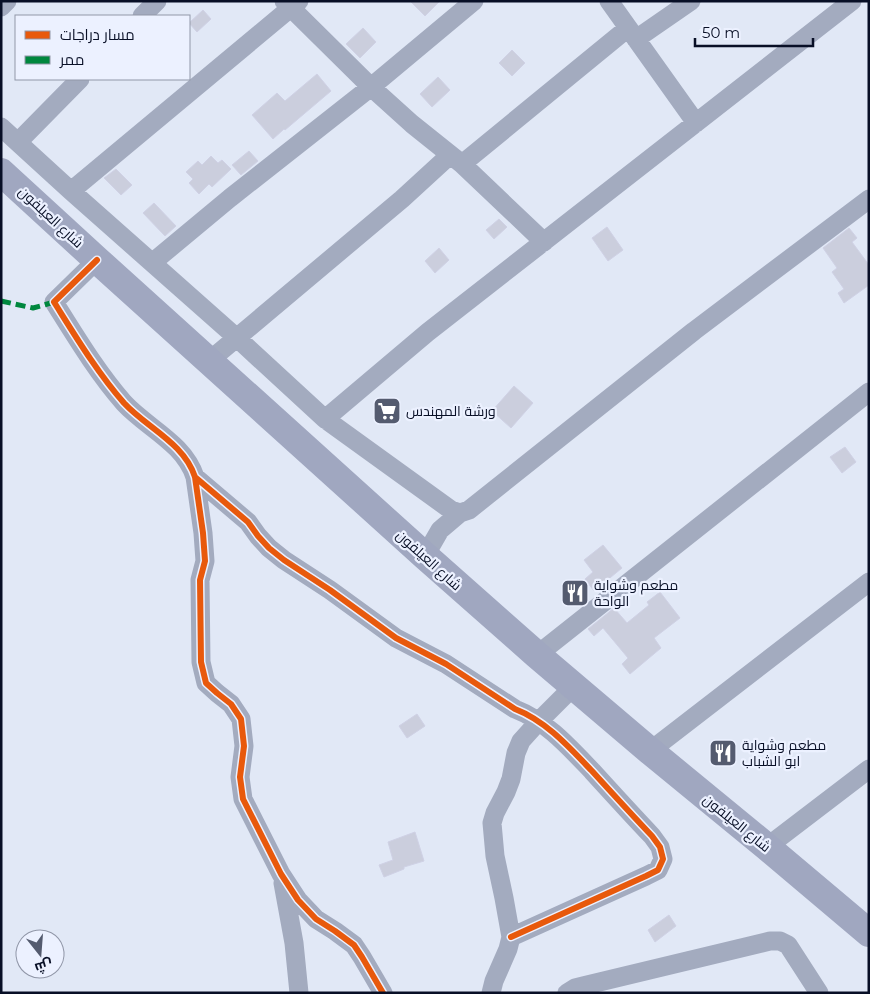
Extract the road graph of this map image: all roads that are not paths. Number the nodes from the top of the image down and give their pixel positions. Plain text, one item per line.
1 (7, 1) edge
2 (157, 1) edge
3 (474, 1) edge
4 (609, 1) edge
5 (691, 1) edge
6 (852, 1) edge
7 (292, 3) edge
8 (1, 7) edge
9 (143, 15) edge
10 (632, 34) junction
11 (79, 80) edge
12 (372, 87) junction
13 (696, 122) junction
14 (1, 127) edge
15 (18, 142) junction
16 (456, 160) junction
17 (1, 172) edge
18 (71, 191) junction
19 (869, 199) edge
20 (544, 242) junction
21 (97, 260) junction
22 (153, 262) junction
23 (237, 338) junction
24 (209, 361) junction
25 (869, 392) edge
26 (325, 419) junction
27 (195, 477) junction
28 (460, 513) junction
29 (425, 556) junction
30 (869, 582) edge
31 (537, 655) junction
32 (573, 687) junction
33 (539, 721) junction
34 (650, 751) junction
35 (869, 770) edge
36 (767, 848) junction
37 (281, 874) junction
38 (869, 933) edge
39 (511, 937) junction
40 (299, 993) edge
41 (383, 993) edge
42 (491, 993) edge
43 (567, 993) edge
44 (819, 993) edge

1 - 8 street
2 - 9 street
3 - 12 street
4 - 10 street
5 - 10 street
6 - 13 street
7 - 12 street
7 - 18 street
10 - 13 street
10 - 16 street
11 - 15 street
12 - 16 street
12 - 22 street
13 - 20 street
14 - 15 street
15 - 18 street
16 - 20 street
16 - 23 street
17 - 21 highway, شارع العيلفون
18 - 22 street
19 - 28 street
20 - 26 street
21 - 24 highway, شارع العيلفون
21 - 27 street
22 - 23 street
23 - 24 street
23 - 26 street
24 - 29 highway, شارع العيلفون
25 - 31 street
26 - 28 street
27 - 33 street
27 - 37 street
28 - 29 street
29 - 31 highway, شارع العيلفون
30 - 34 street
31 - 32 highway, شارع العيلفون
32 - 33 street
32 - 34 highway, شارع العيلفون
33 - 39 street
33 - 39 street
34 - 36 highway, شارع العيلفون
35 - 36 street
36 - 38 highway, شارع العيلفون
37 - 40 street
37 - 41 street
39 - 42 street
43 - 44 street

